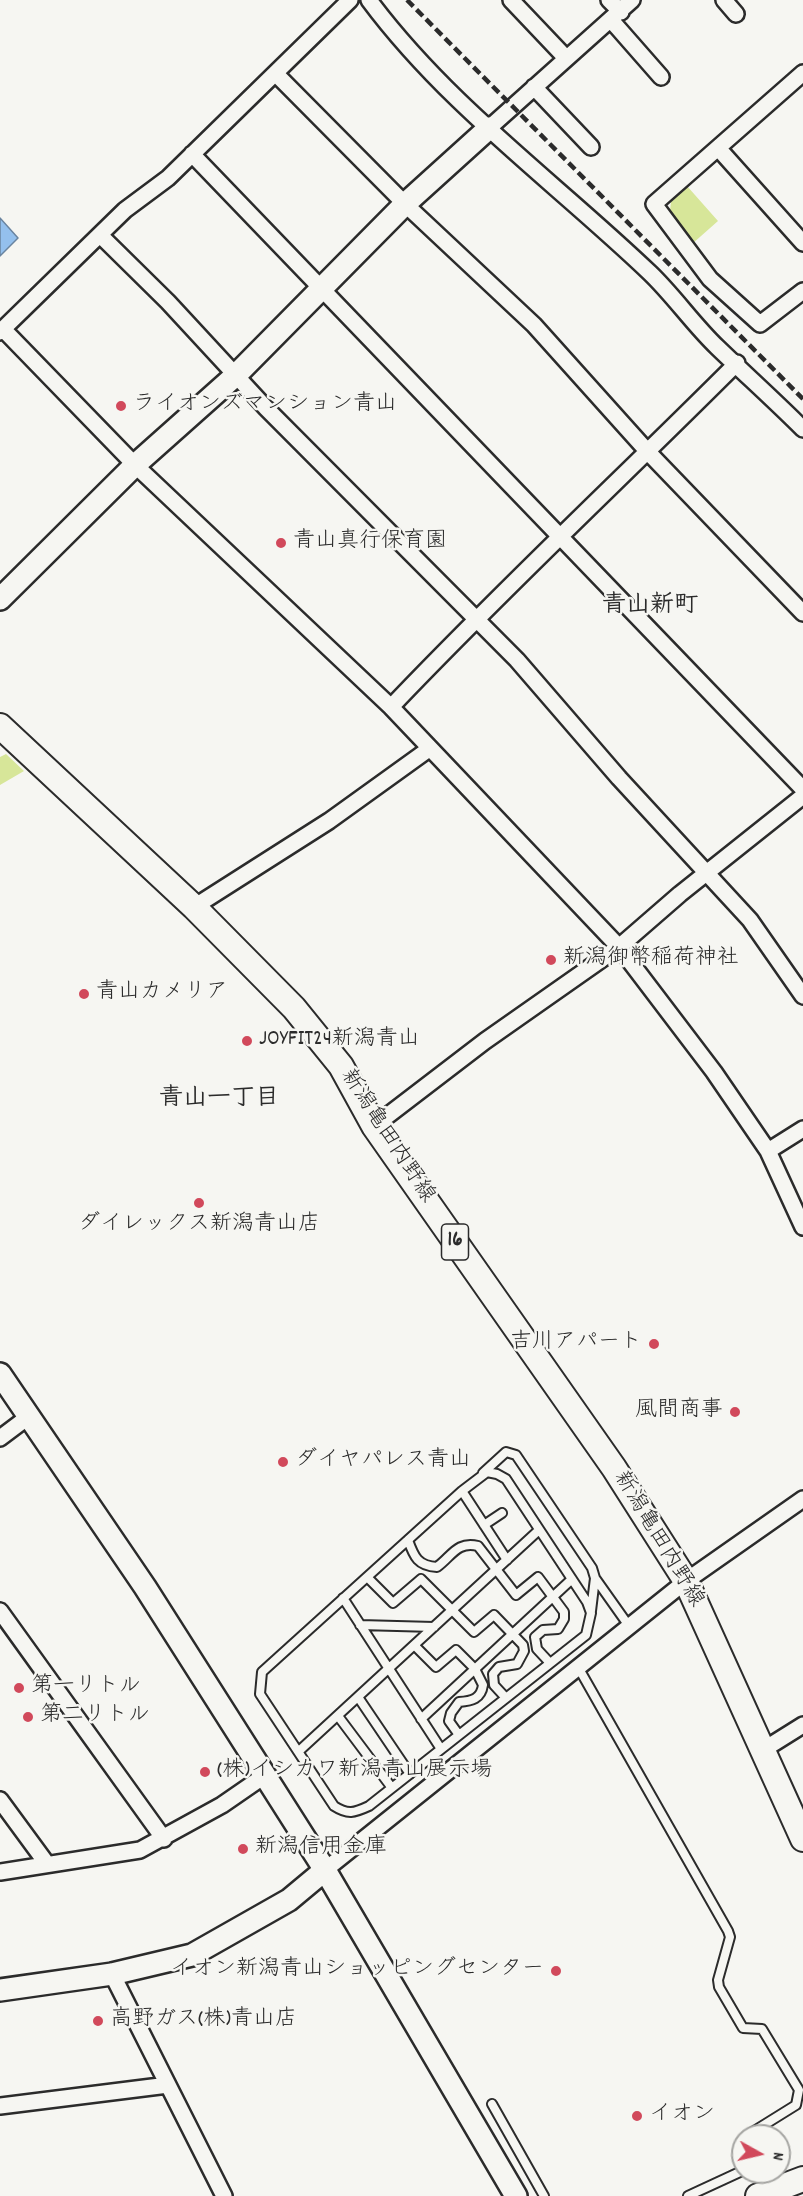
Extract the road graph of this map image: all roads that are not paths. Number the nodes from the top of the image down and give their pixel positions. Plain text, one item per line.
1 (350, 0) edge
2 (369, 0) edge
3 (511, 0) edge
4 (609, 0) edge
5 (633, 0) edge
6 (724, 0) edge
7 (736, 14) dead end
8 (616, 16) junction
9 (566, 58) junction
10 (803, 73) edge
11 (276, 74) junction
12 (661, 77) dead end
13 (534, 87) junction
14 (489, 128) junction
15 (591, 147) dead end
16 (718, 148) junction
17 (192, 154) junction
18 (405, 204) junction
19 (100, 235) junction
20 (803, 243) edge
21 (320, 288) junction
22 (803, 291) edge
23 (2, 331) edge
24 (737, 363) junction
25 (236, 375) junction
26 (803, 429) edge
27 (648, 452) junction
28 (135, 465) junction
29 (560, 537) junction
30 (0, 598) edge
31 (803, 613) edge
32 (477, 617) junction
33 (391, 707) junction
34 (0, 726) edge
35 (429, 749) junction
36 (803, 789) edge
37 (803, 796) edge
38 (708, 872) junction
39 (194, 908) junction
40 (619, 947) junction
41 (803, 996) edge
42 (374, 1126) junction
43 (803, 1129) edge
44 (768, 1151) junction
45 (803, 1227) edge
46 (0, 1374) edge
47 (28, 1417) junction
48 (0, 1438) edge
49 (479, 1476) junction
50 (462, 1491) junction
51 (803, 1499) edge
52 (502, 1513) dead end
53 (484, 1525) junction
54 (539, 1530) junction
55 (408, 1540) junction
56 (507, 1560) junction
57 (495, 1571) junction
58 (367, 1576) junction
59 (595, 1578) junction
60 (572, 1579) junction
61 (686, 1581) junction
62 (554, 1596) junction
63 (343, 1598) junction
64 (0, 1611) edge
65 (452, 1611) junction
66 (591, 1612) junction
67 (360, 1625) junction
68 (629, 1626) junction
69 (434, 1627) junction
70 (513, 1634) junction
71 (414, 1646) junction
72 (550, 1663) junction
73 (578, 1667) junction
74 (388, 1669) junction
75 (475, 1669) junction
76 (358, 1697) junction
77 (506, 1698) junction
78 (338, 1716) junction
79 (421, 1719) junction
80 (803, 1725) edge
81 (459, 1735) junction
82 (441, 1749) junction
83 (763, 1750) junction
84 (299, 1751) junction
85 (410, 1774) junction
86 (264, 1776) junction
87 (392, 1788) junction
88 (0, 1800) edge
89 (164, 1839) junction
90 (803, 1839) edge
91 (47, 1864) junction
92 (325, 1869) junction
93 (0, 1872) edge
94 (112, 1974) junction
95 (0, 1990) edge
96 (168, 2085) junction
97 (492, 2104) dead end
98 (0, 2106) edge
99 (768, 2124) edge
100 (731, 2175) edge
101 (803, 2179) edge
102 (788, 2189) edge
103 (512, 2192) edge
104 (224, 2196) edge
105 (544, 2196) edge
106 (688, 2196) edge
107 (758, 2196) edge

1 - 11 street
2 - 14 street
3 - 9 street
4 - 8 street
5 - 8 street
6 - 7 street
8 - 9 street
8 - 12 street
9 - 13 street
10 - 16 street
11 - 17 street
11 - 18 street
13 - 14 street
13 - 15 street
14 - 18 street
14 - 24 street
16 - 20 street
16 - 22 street
17 - 19 street
17 - 21 street
18 - 21 street
18 - 27 street
19 - 23 street
19 - 25 street
21 - 25 street
21 - 29 street
23 - 28 street
24 - 26 street
24 - 27 street
25 - 28 street
25 - 32 street
27 - 29 street
27 - 31 street
28 - 30 street
28 - 33 street
29 - 32 street
29 - 36 street
32 - 33 street
32 - 38 street
33 - 35 street
34 - 39 main road, 新潟亀田内野線 / 16
35 - 39 street
35 - 40 street
37 - 38 street
38 - 40 street
38 - 41 street
39 - 42 main road, 新潟亀田内野線 / 16
40 - 42 street
40 - 44 street
42 - 61 main road, 新潟亀田内野線 / 16
43 - 44 street
44 - 45 street
46 - 47 street
47 - 48 street
47 - 86 street
49 - 50 lane
49 - 54 lane
49 - 59 lane
50 - 53 lane
50 - 55 lane
51 - 61 street
52 - 53 lane
53 - 56 lane
54 - 56 lane
54 - 60 lane
55 - 57 lane
55 - 58 lane
56 - 57 lane
57 - 62 lane
57 - 65 lane
58 - 63 lane
58 - 65 lane
59 - 66 lane
59 - 68 lane
60 - 62 lane
60 - 66 lane
61 - 68 street
61 - 83 main road, 新潟亀田内野線 / 16
62 - 70 lane
62 - 72 lane
63 - 67 lane
63 - 84 lane
64 - 89 street
65 - 69 lane
65 - 70 lane
66 - 72 lane
67 - 69 lane
67 - 74 lane
68 - 73 street
69 - 71 lane
70 - 75 lane
70 - 77 lane
71 - 74 lane
71 - 75 lane
72 - 77 lane
73 - 92 street
73 - 99 lane
74 - 76 lane
74 - 79 lane
75 - 79 lane
75 - 81 lane
76 - 78 lane
76 - 85 lane
77 - 81 lane
78 - 84 lane
78 - 87 lane
79 - 82 lane
80 - 83 street
81 - 82 lane
82 - 85 lane
83 - 90 main road, 新潟亀田内野線 / 16
84 - 87 lane
85 - 87 lane
86 - 89 street
86 - 92 street
88 - 91 street
89 - 91 street
91 - 93 street
92 - 94 street
92 - 103 street
94 - 95 street
94 - 96 street
96 - 98 street
96 - 104 street
97 - 105 lane
100 - 106 lane
101 - 102 main road
102 - 107 main road

